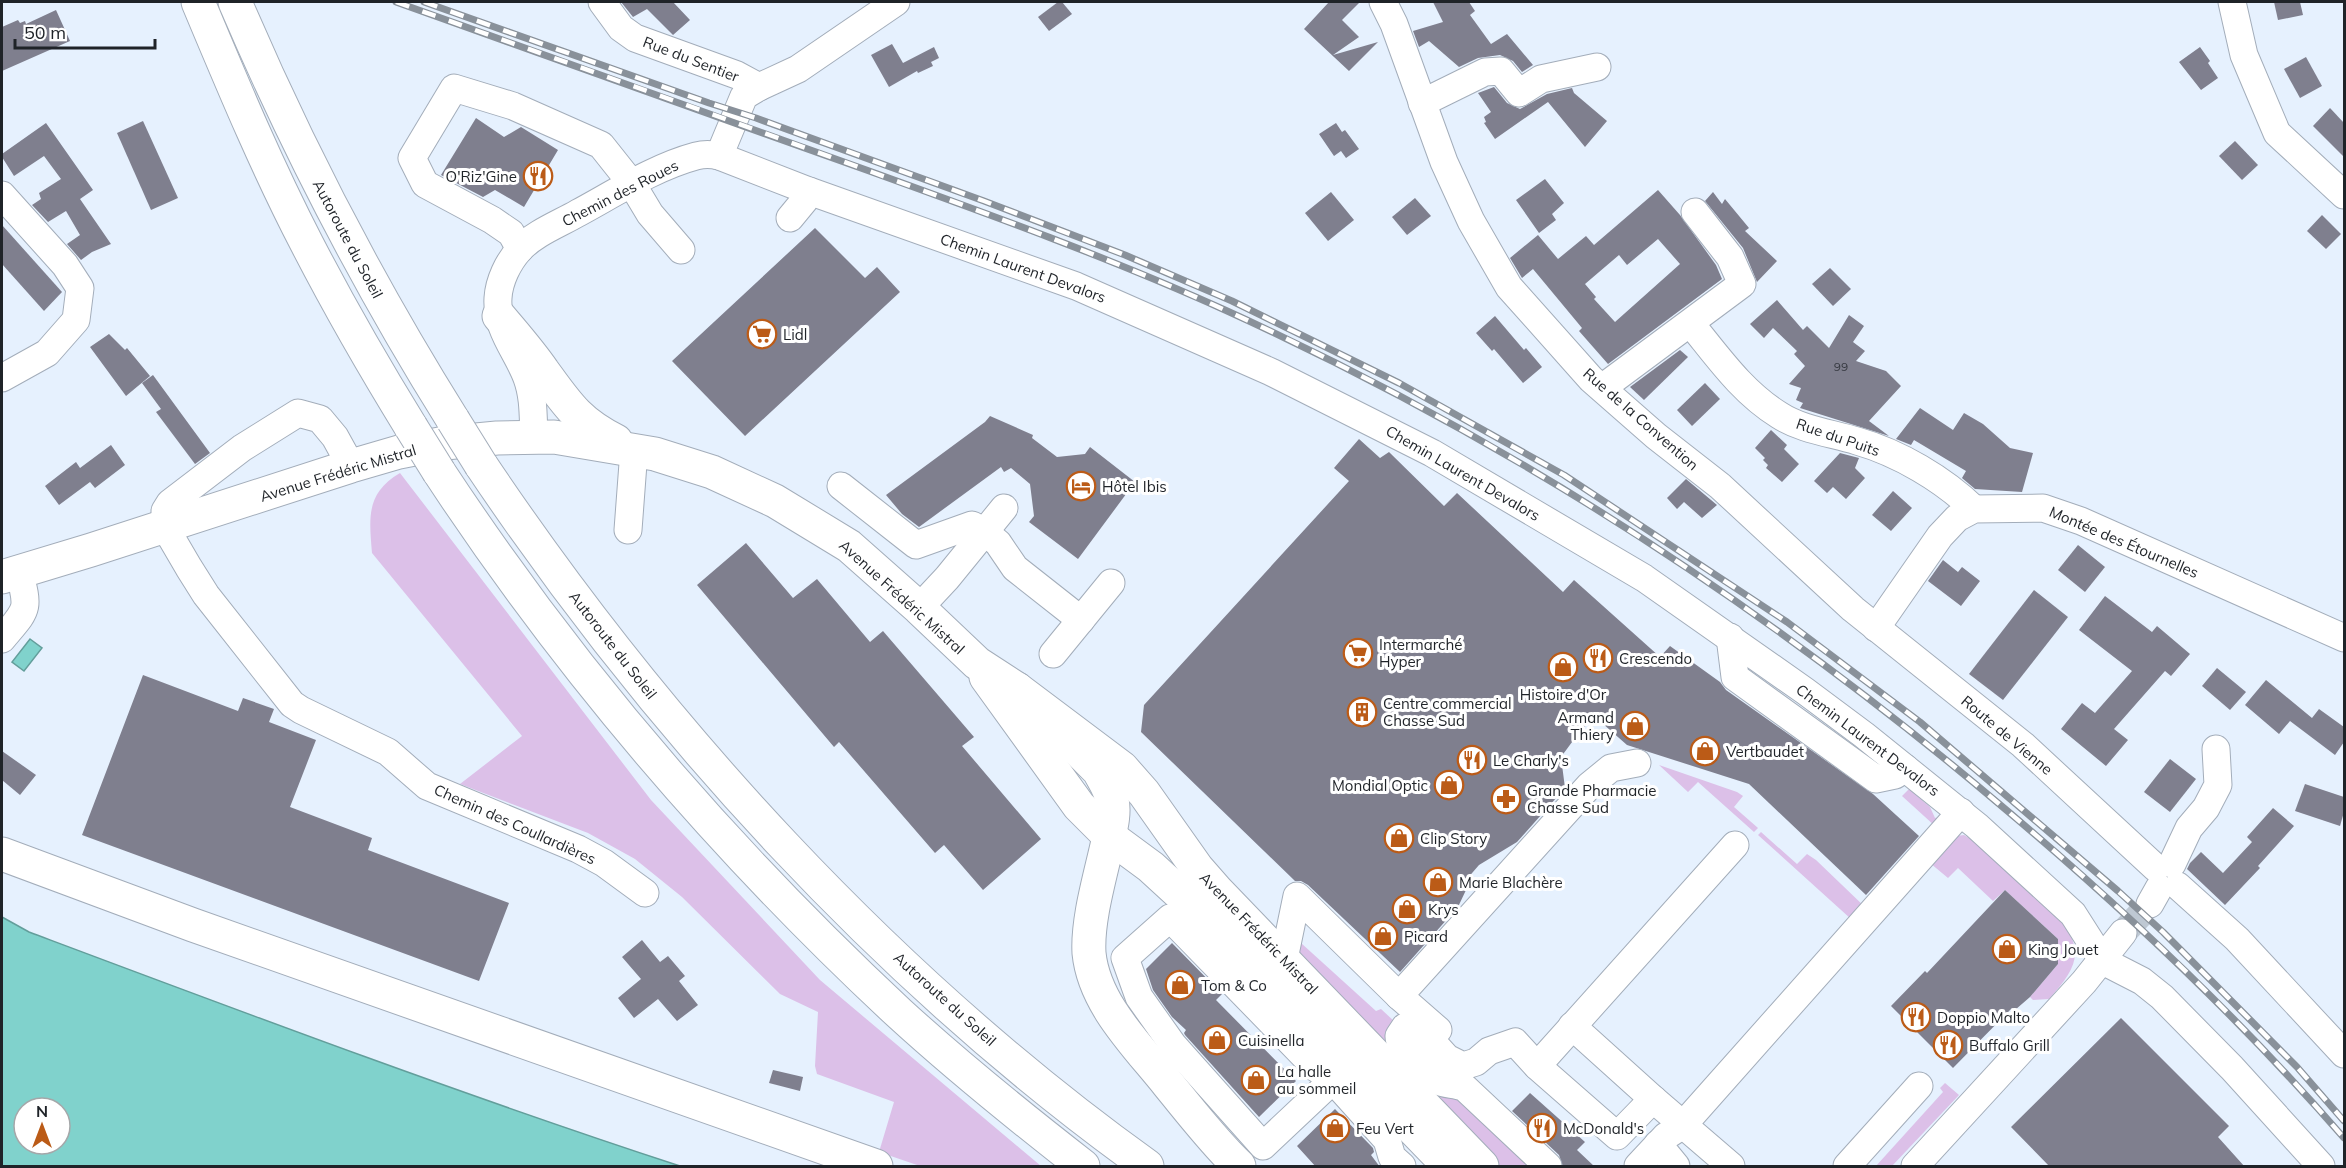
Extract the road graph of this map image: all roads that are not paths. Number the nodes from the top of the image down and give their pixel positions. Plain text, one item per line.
1 (235, 2) edge
2 (602, 2) edge
3 (896, 2) edge
4 (1383, 2) edge
5 (2232, 2) edge
6 (203, 15) edge
7 (1597, 67) dead end
8 (759, 87) junction
9 (1422, 103) junction
10 (719, 156) junction
11 (632, 184) junction
12 (809, 191) junction
13 (2, 195) edge
14 (2344, 195) edge
15 (1695, 212) dead end
16 (790, 218) dead end
17 (520, 249) junction
18 (681, 250) dead end
19 (499, 316) junction
20 (1691, 324) junction
21 (2, 378) edge
22 (1602, 388) junction
23 (534, 437) junction
24 (634, 450) junction
25 (351, 466) junction
26 (841, 486) dead end
27 (1004, 508) dead end
28 (1974, 509) junction
29 (165, 527) junction
30 (628, 530) dead end
31 (985, 532) junction
32 (10, 574) edge
33 (1111, 584) dead end
34 (919, 608) junction
35 (1853, 609) joint
36 (1082, 620) junction
37 (1876, 628) junction
38 (2344, 638) edge
39 (2, 639) edge
40 (1053, 654) dead end
41 (976, 663) junction
42 (1017, 689) junction
43 (2216, 749) dead end
44 (1637, 763) dead end
45 (1099, 771) junction
46 (1080, 806) junction
47 (1961, 812) junction
48 (1119, 843) junction
49 (1735, 845) dead end
50 (2, 854) edge
51 (2163, 882) junction
52 (645, 893) dead end
53 (2123, 933) tunnel mouth
54 (1284, 959) junction
55 (2103, 961) junction
56 (1399, 996) junction
57 (1572, 1026) junction
58 (2342, 1045) edge
59 (1362, 1062) junction
60 (1476, 1062) junction
61 (1537, 1066) junction
62 (1918, 1086) dead end
63 (1653, 1099) junction
64 (1683, 1125) junction
65 (1658, 1144) junction
66 (1251, 1156) edge
67 (1915, 1165) edge
68 (876, 1167) edge
69 (1083, 1167) edge
70 (1148, 1167) edge
71 (1402, 1167) edge
72 (1449, 1167) edge
73 (1482, 1167) edge
74 (1548, 1167) edge
75 (1638, 1167) edge
76 (1676, 1167) edge
77 (1731, 1167) edge
78 (1847, 1167) edge
79 (2321, 1167) edge

1 - 70 main road, Autoroute du Soleil, bridge
2 - 8 street, Rue du Sentier
3 - 8 street
4 - 9 street, Rue de la Convention
5 - 14 street
6 - 69 main road, bridge
7 - 9 street
8 - 10 street
9 - 22 street, Rue de la Convention
10 - 11 street, Chemin des Roues
10 - 12 street, Chemin Laurent Devalors
11 - 17 street, Chemin des Roues
11 - 17 street
11 - 18 street
12 - 16 street
12 - 47 street, Chemin Laurent Devalors
13 - 21 street
15 - 20 street
17 - 19 street, Chemin des Roues
19 - 23 street, Chemin des Roues
19 - 24 main road
20 - 22 street
20 - 28 street, Rue du Puits
22 - 35 street, Rue de la Convention
23 - 24 main road, Avenue Frédéric Mistral
23 - 25 main road, Avenue Frédéric Mistral
24 - 30 street
24 - 34 main road, Avenue Frédéric Mistral
25 - 29 main road, Avenue Frédéric Mistral
25 - 29 street
26 - 31 street
27 - 31 street
28 - 37 street
28 - 38 street, Montée des Étournelles
29 - 32 main road, Avenue Frédéric Mistral
29 - 52 street, Chemin des Coullardières
31 - 34 street
31 - 36 street
32 - 39 street
33 - 36 street
34 - 41 main road, Avenue Frédéric Mistral
35 - 37 street, Route de Vienne
36 - 40 street
37 - 51 street, Route de Vienne
41 - 42 main road, Avenue Frédéric Mistral
41 - 46 main road, Avenue Frédéric Mistral
42 - 45 main road
42 - 54 main road, Avenue Frédéric Mistral
43 - 51 street
44 - 56 street
45 - 46 main road
45 - 48 main road
46 - 48 main road, Avenue Frédéric Mistral
47 - 55 street, Chemin Laurent Devalors
47 - 64 street
48 - 59 main road, Avenue Frédéric Mistral
48 - 66 main road
49 - 57 street
50 - 68 main road
51 - 58 street, Route de Vienne
53 - 55 street
54 - 56 street
54 - 59 main road, Avenue Frédéric Mistral
55 - 67 street
55 - 79 street
56 - 60 street
57 - 61 street
57 - 63 street
59 - 60 street
59 - 66 street
59 - 66 street
59 - 71 street
59 - 72 main road, Avenue Frédéric Mistral
59 - 73 main road, Avenue Frédéric Mistral
59 - 74 street
60 - 61 street
61 - 63 street
62 - 78 street
63 - 64 street
64 - 65 street
64 - 77 street
65 - 75 street
65 - 76 street

